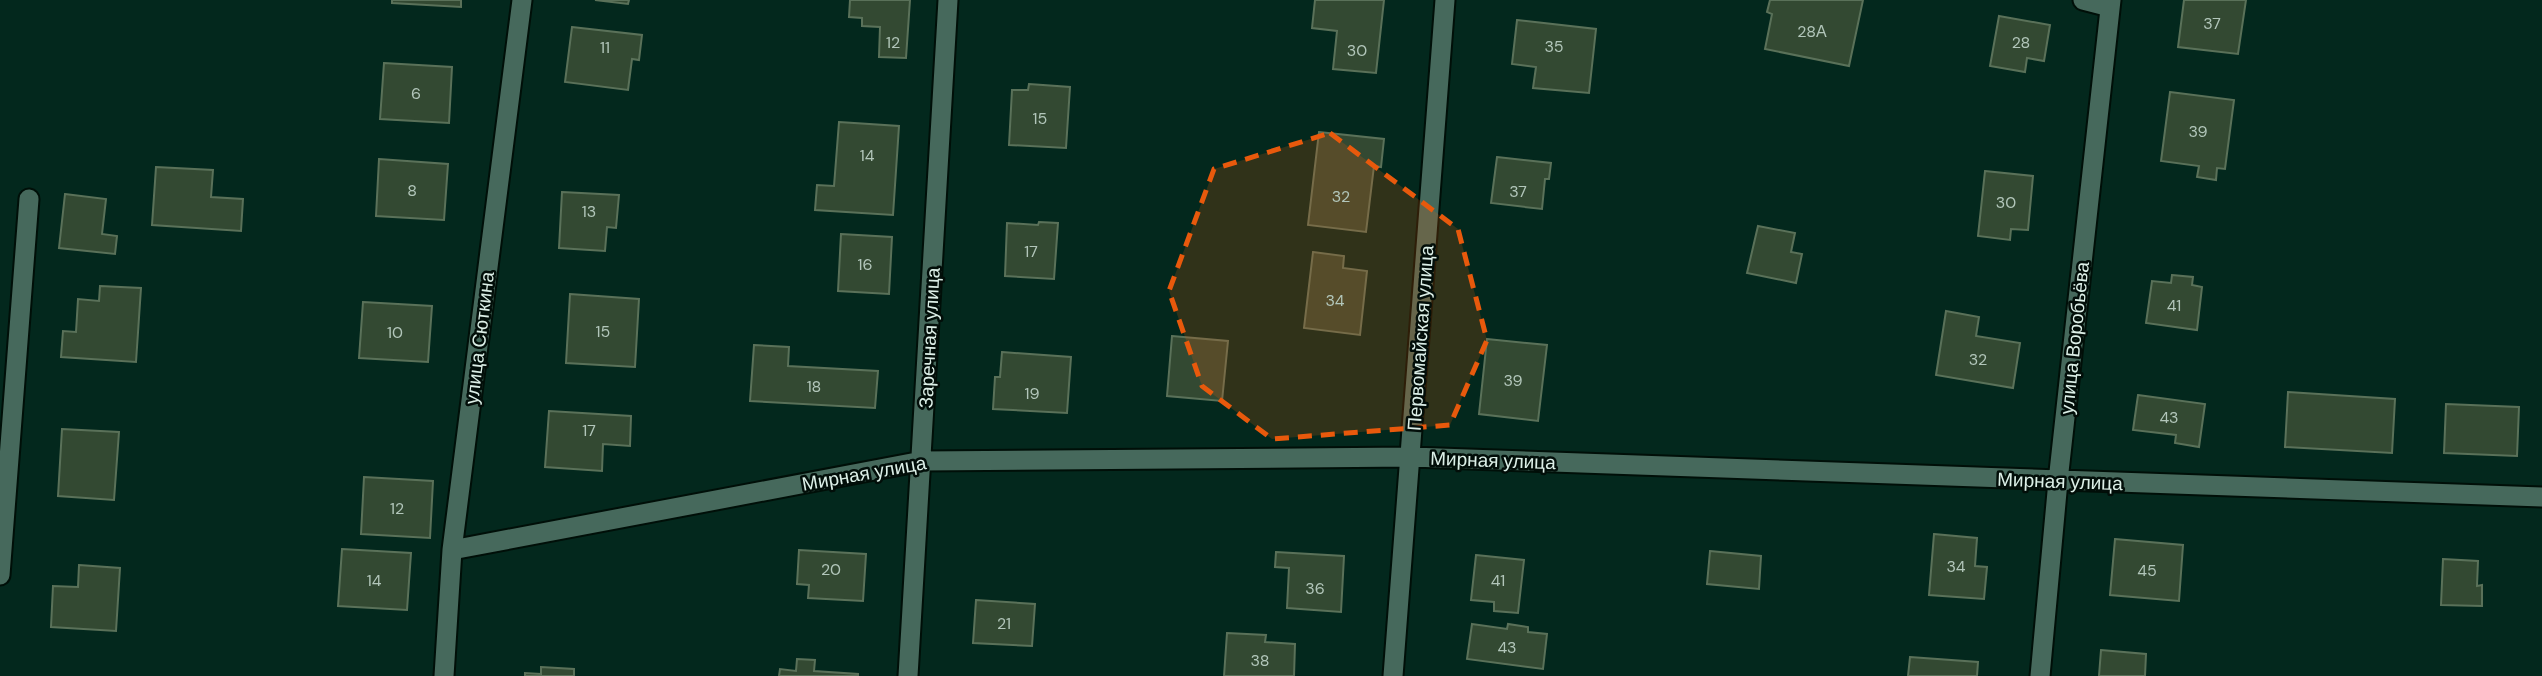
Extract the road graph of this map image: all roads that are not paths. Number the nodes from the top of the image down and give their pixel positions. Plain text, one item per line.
1 (522, 0) edge
2 (948, 0) edge
3 (1445, 0) edge
4 (2083, 0) edge
5 (2111, 4) edge
6 (29, 199) dead end
7 (1411, 457) junction
8 (922, 461) junction
9 (2058, 481) junction
10 (2542, 497) edge
11 (452, 550) junction
12 (0, 575) edge
13 (444, 676) edge
14 (908, 676) edge
15 (1393, 676) edge
16 (2040, 676) edge

1 - 11 street, улица Сюткина
2 - 8 street, Заречная улица
3 - 7 street, Первомайская улица
4 - 5 street
5 - 9 street, улица Воробьёва
6 - 12 street
7 - 8 street, Мирная улица
7 - 9 street, Мирная улица
7 - 15 street, Первомайская улица
8 - 11 street, Мирная улица
8 - 14 street, Заречная улица
9 - 10 street, Мирная улица
9 - 16 street, улица Воробьёва
11 - 13 street, улица Сюткина

